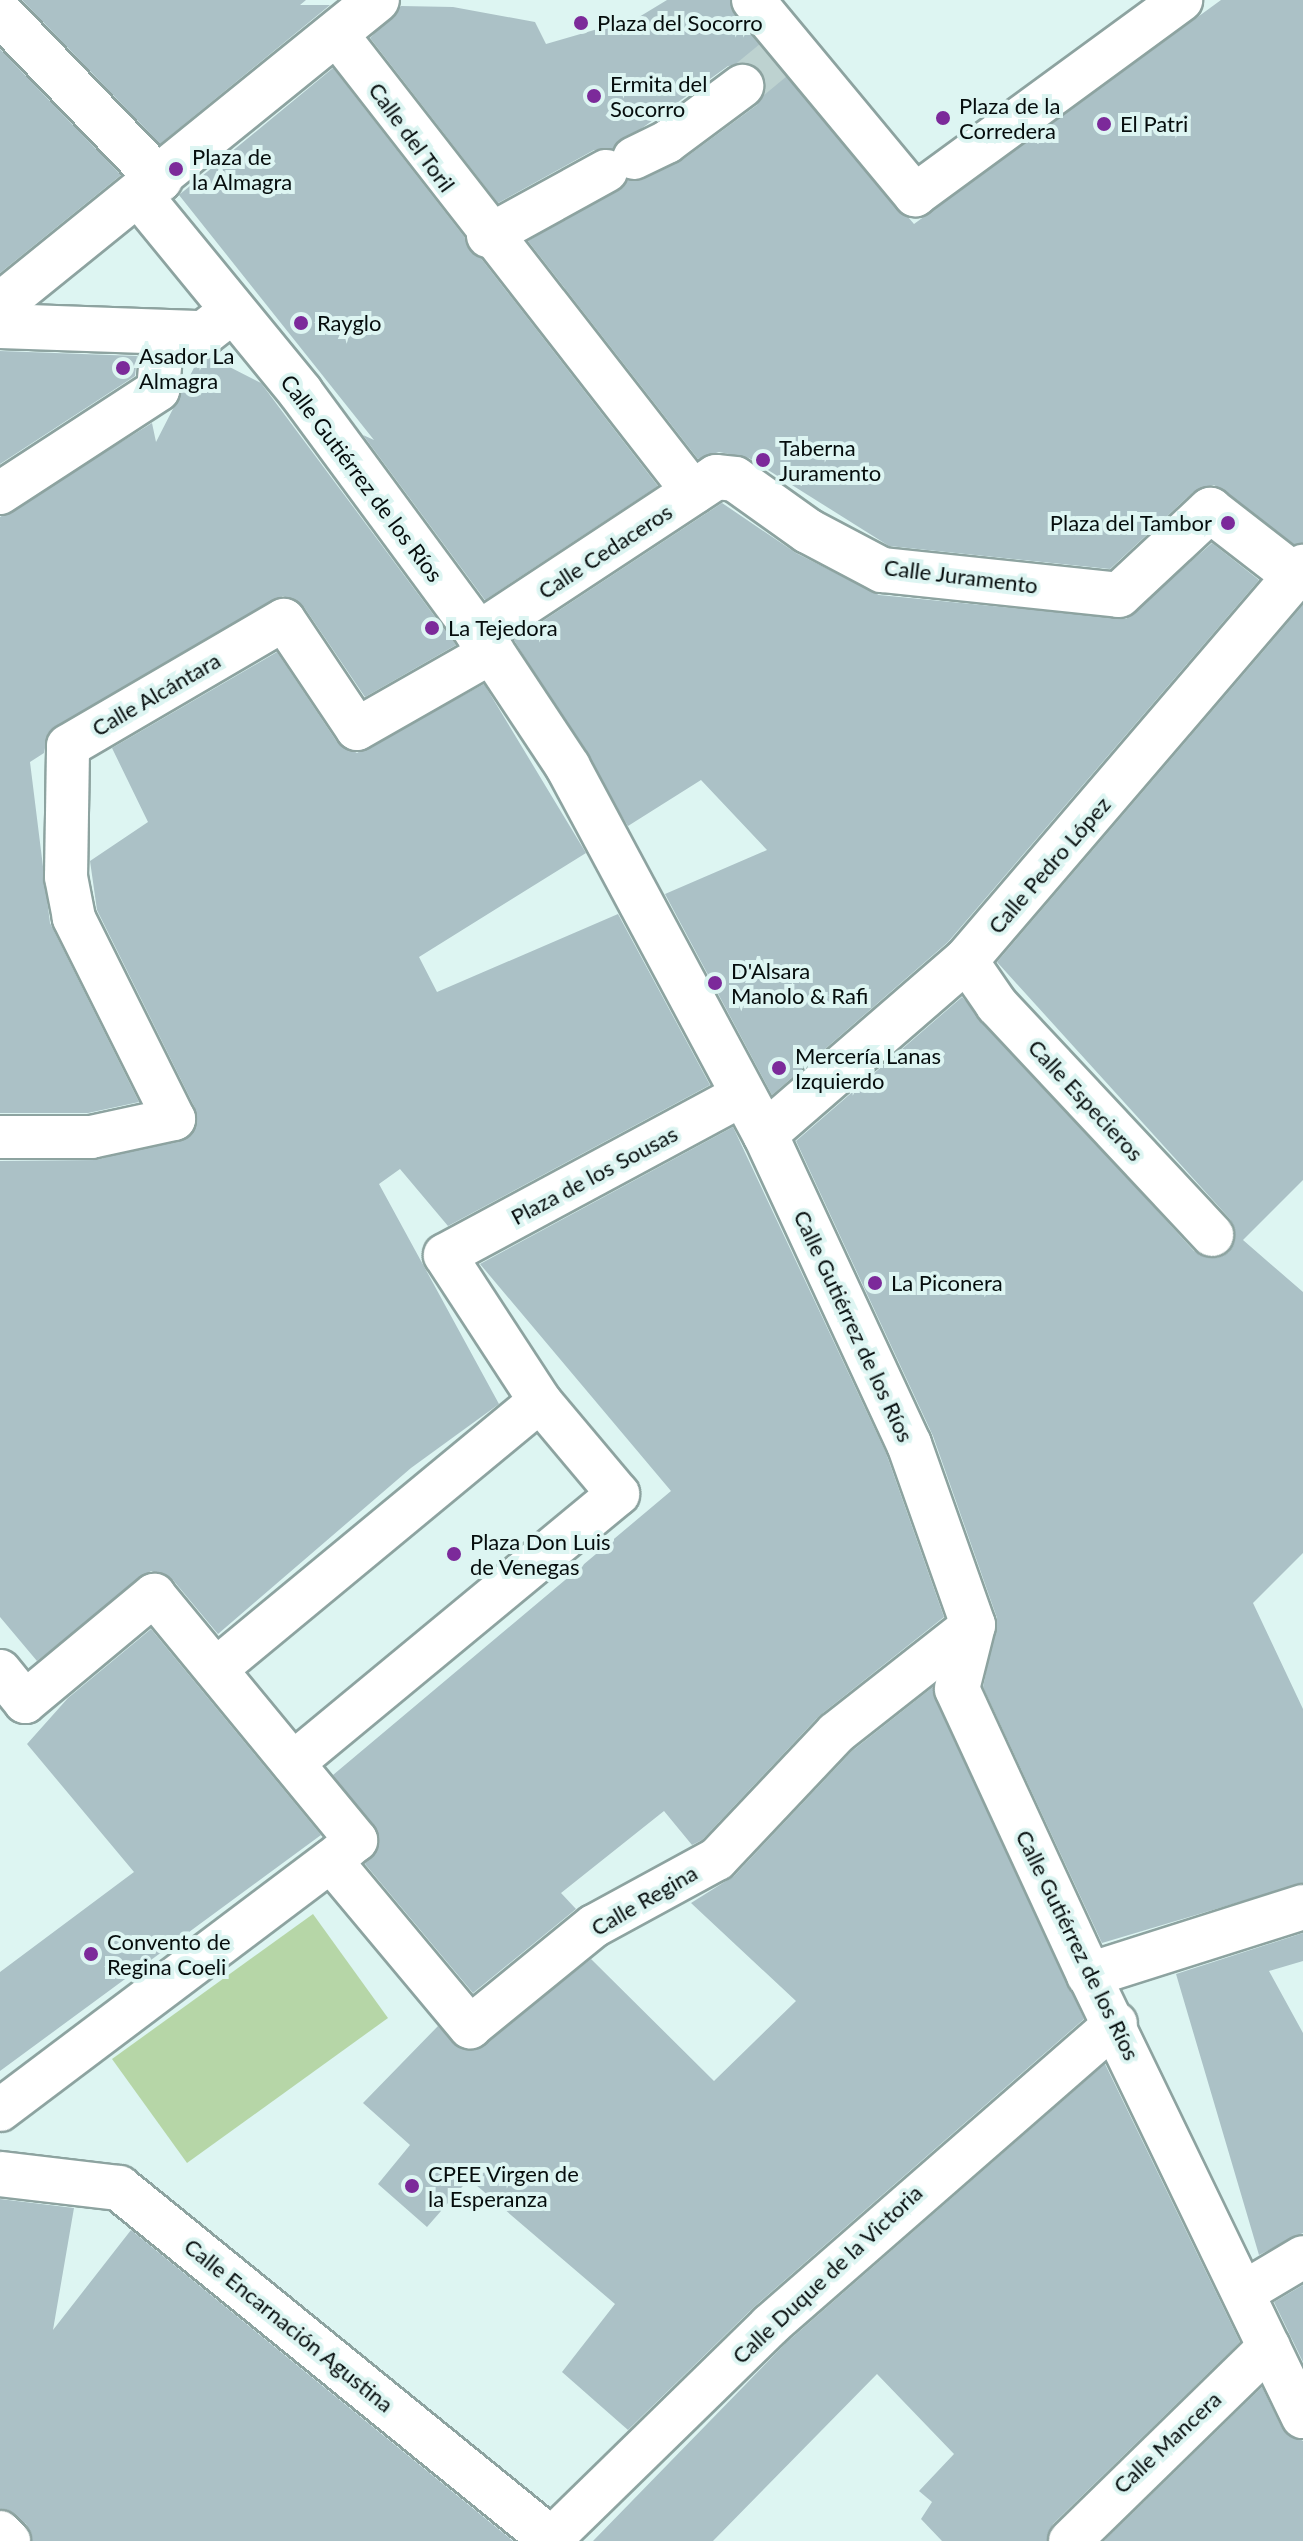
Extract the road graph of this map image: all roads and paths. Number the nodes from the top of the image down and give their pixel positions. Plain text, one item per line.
1 (377, 0) edge
2 (753, 0) edge
3 (1181, 0) edge
4 (0, 13) edge
5 (338, 36) junction
6 (742, 86) tunnel mouth
7 (150, 188) junction
8 (488, 236) junction
9 (0, 305) edge
10 (231, 312) junction
11 (0, 326) edge
12 (163, 334) junction
13 (634, 421) joint
14 (0, 493) edge
15 (694, 493) junction
16 (1299, 572) edge
17 (485, 643) junction
18 (966, 960) junction
19 (742, 1095) junction
20 (765, 1134) junction
21 (0, 1137) edge
22 (1212, 1235) dead end
23 (540, 1401) junction
24 (973, 1625) junction
25 (209, 1662) junction
26 (0, 1671) edge
27 (302, 1774) junction
28 (331, 1861) junction
29 (1303, 1907) edge
30 (1089, 1975) junction
31 (1116, 2023) junction
32 (0, 2110) edge
33 (0, 2174) edge
34 (1303, 2257) edge
35 (1246, 2291) junction
36 (1269, 2347) junction
37 (1303, 2417) edge
38 (0, 2532) edge
39 (552, 2540) edge
40 (9, 2541) edge
41 (1070, 2541) edge

1 - 5 street
2 - 3 street
4 - 7 street
5 - 7 street
5 - 8 street, Calle del Toril
6 - 8 street
7 - 9 street
7 - 10 street
8 - 13 street, Calle del Toril
10 - 12 street
10 - 17 street, Calle Gutiérrez de los Ríos
11 - 12 street
12 - 14 street
13 - 15 street, Calle Cedaceros
15 - 16 street, Calle Juramento
15 - 17 street, Calle Cedaceros
16 - 18 street, Calle Pedro López
17 - 19 street, Calle Gutiérrez de los Ríos
17 - 21 street, Calle Alcántara
18 - 20 street, Calle Pedro López
18 - 22 street, Calle Especieros
19 - 20 street, Calle Gutiérrez de los Ríos
19 - 23 street, Plaza de los Sousas
20 - 24 street, Calle Gutiérrez de los Ríos
23 - 25 street
23 - 27 street
24 - 28 street, Calle Regina
24 - 30 street, Calle Gutiérrez de los Ríos
25 - 26 street
25 - 27 street
27 - 28 street
28 - 32 street
29 - 30 street
30 - 31 street, Calle Gutiérrez de los Ríos
31 - 35 street, Calle Gutiérrez de los Ríos
31 - 39 street, Calle Duque de la Victoria
33 - 39 street, Calle Encarnación Agustina
34 - 35 street
35 - 36 street, Calle Gutiérrez de los Ríos
36 - 37 street, Calle Gutiérrez de los Ríos
36 - 41 street, Calle Mancera
38 - 40 street

